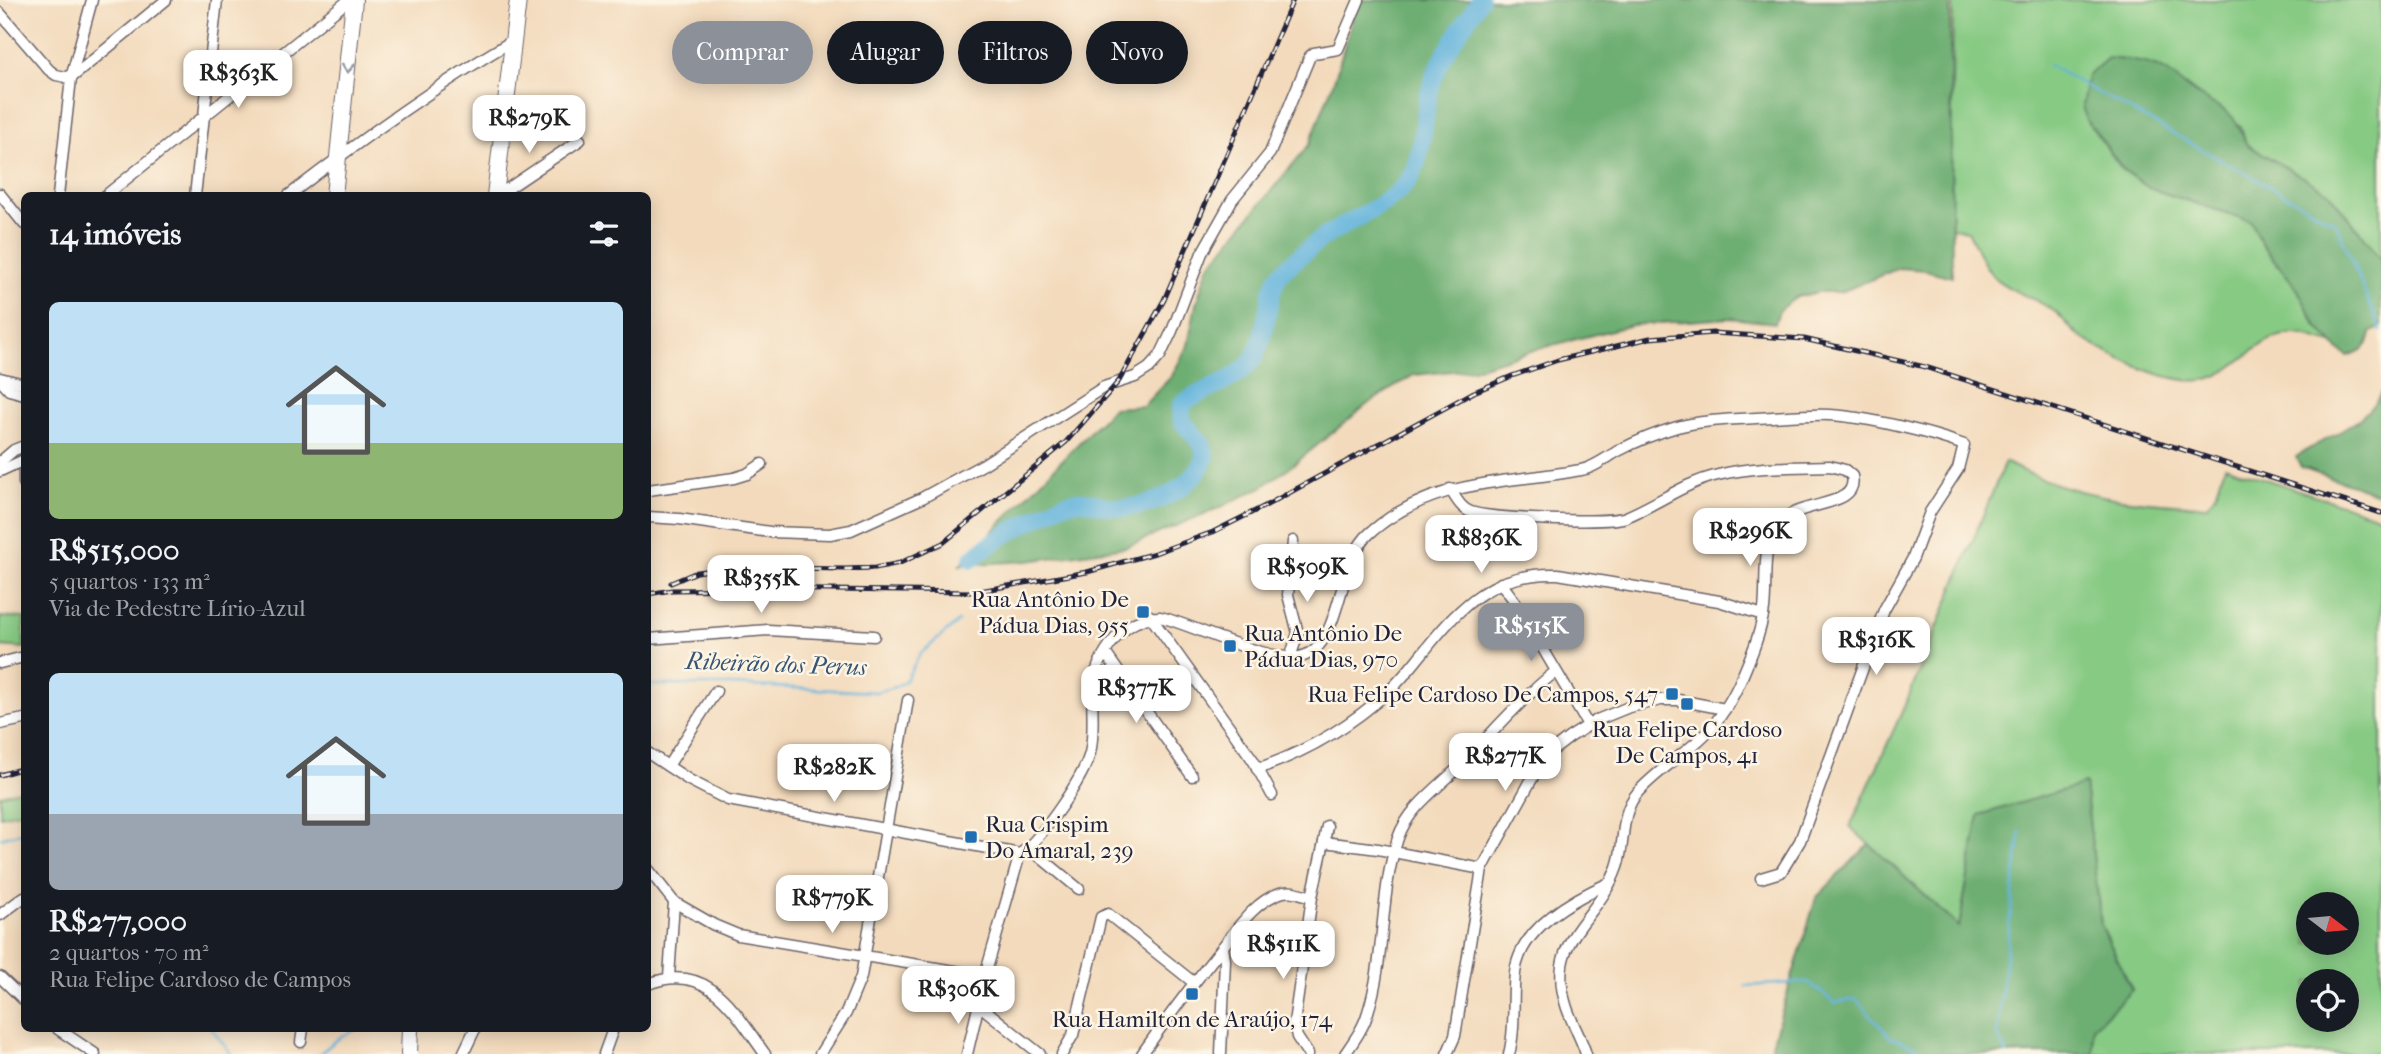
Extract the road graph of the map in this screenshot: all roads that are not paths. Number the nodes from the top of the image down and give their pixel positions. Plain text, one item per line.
1 (92, 0) edge
2 (166, 0) edge
3 (217, 0) edge
4 (352, 0) edge
5 (518, 0) edge
6 (1359, 0) edge
7 (0, 13) edge
8 (512, 41) junction
9 (71, 78) junction
10 (204, 118) junction
11 (580, 140) dead end
12 (340, 156) junction
13 (58, 192) edge
14 (110, 192) edge
15 (195, 192) edge
16 (293, 192) edge
17 (335, 192) edge
18 (496, 192) edge
19 (502, 192) edge
20 (0, 194) edge
21 (21, 219) edge
22 (0, 379) edge
23 (21, 383) edge
24 (21, 393) edge
25 (21, 447) edge
26 (21, 461) edge
27 (0, 462) edge
28 (762, 464) dead end
29 (0, 471) edge
30 (1450, 489) junction
31 (651, 490) edge
32 (651, 517) edge
33 (1293, 541) dead end
34 (1501, 583) junction
35 (1763, 615) junction
36 (1150, 616) junction
37 (874, 636) dead end
38 (651, 639) edge
39 (1106, 654) junction
40 (21, 658) edge
41 (1290, 658) junction
42 (1, 661) edge
43 (1555, 672) junction
44 (716, 691) dead end
45 (908, 700) dead end
46 (1725, 709) junction
47 (21, 720) edge
48 (0, 724) edge
49 (1588, 725) junction
50 (651, 755) edge
51 (668, 766) junction
52 (1257, 769) junction
53 (1192, 776) dead end
54 (1272, 795) dead end
55 (1327, 826) dead end
56 (886, 829) junction
57 (1324, 842) junction
58 (1024, 851) junction
59 (1394, 853) junction
60 (1482, 869) junction
61 (651, 873) edge
62 (1761, 878) dead end
63 (1609, 883) junction
64 (1079, 888) dead end
65 (1312, 897) junction
66 (21, 899) edge
67 (674, 902) junction
68 (0, 915) edge
69 (1223, 947) junction
70 (865, 956) junction
71 (985, 976) junction
72 (0, 977) edge
73 (668, 977) junction
74 (1193, 982) junction
75 (651, 983) edge
76 (21, 997) edge
77 (979, 1005) junction
78 (65, 1032) edge
79 (303, 1032) edge
80 (400, 1032) edge
81 (410, 1032) edge
82 (474, 1032) edge
83 (611, 1032) edge
84 (301, 1042) dead end
85 (95, 1054) edge
86 (399, 1054) edge
87 (408, 1054) edge
88 (463, 1054) edge
89 (604, 1054) edge
90 (765, 1054) edge
91 (820, 1054) edge
92 (967, 1054) edge
93 (1040, 1054) edge
94 (1062, 1054) edge
95 (1142, 1054) edge
96 (1221, 1054) edge
97 (1308, 1054) edge
98 (1345, 1054) edge
99 (1447, 1054) edge
100 (1509, 1054) edge
101 (1586, 1054) edge

1 - 9 street
2 - 9 street
3 - 10 street
4 - 10 street
4 -> 12 main road
5 - 8 main road
6 - 32 street
7 - 9 street
8 - 12 street
8 - 18 main road
9 - 13 street
10 - 14 street
10 - 15 street
11 - 19 street
12 - 16 street
12 - 17 main road
20 - 21 street
22 - 23 street
22 - 24 street
25 - 27 street
26 - 29 street
28 - 31 street
30 - 35 street
30 - 41 street
30 - 62 street
33 - 41 street
34 - 35 street
34 - 43 street
34 - 52 street
35 - 46 street
36 - 39 street
36 - 41 street
36 - 52 street
37 - 38 street
39 - 53 street
39 - 58 street
40 - 42 street
43 - 49 street
43 - 59 street
44 - 51 street
45 - 56 street
46 - 49 street
46 - 63 street
47 - 48 street
49 - 60 street
50 - 51 street
51 - 56 street
52 - 54 street
55 - 57 street
56 - 58 street
56 - 70 street
57 - 59 street
57 - 65 street
58 - 64 street
58 - 71 street
59 - 60 street
59 - 98 street
60 - 99 street
61 - 67 street
63 - 100 street
63 - 101 street
65 - 69 street
65 - 97 street
66 - 68 street
67 - 70 street
67 - 73 street
69 - 74 street
69 - 96 street
70 - 71 street
70 - 91 street
71 - 77 street
72 - 76 street
73 - 75 street
73 - 90 street
74 - 94 street
74 - 95 street
77 - 92 street
77 - 93 street
78 - 85 street
79 - 84 street
80 - 86 main road
81 - 87 main road
82 - 88 street
83 - 89 street

